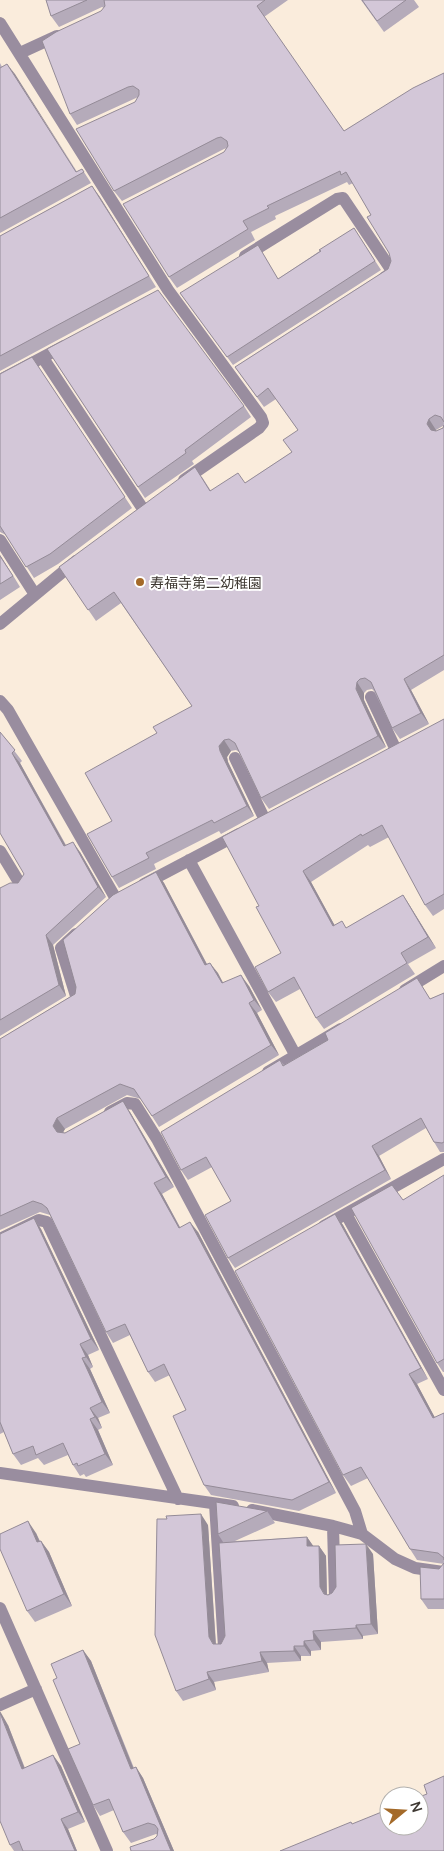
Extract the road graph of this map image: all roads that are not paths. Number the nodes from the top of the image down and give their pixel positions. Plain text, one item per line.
1 (0, 23) edge
2 (71, 30) edge
3 (20, 53) junction
4 (231, 264) edge
5 (372, 286) edge
6 (76, 340) edge
7 (42, 358) junction
8 (0, 380) edge
9 (173, 488) edge
10 (143, 509) edge
11 (0, 540) edge
12 (89, 551) edge
13 (34, 593) junction
14 (0, 624) edge
15 (371, 697) edge
16 (0, 701) edge
17 (396, 750) edge
18 (235, 758) edge
19 (0, 851) edge
20 (189, 860) junction
21 (22, 887) edge
22 (83, 928) edge
23 (444, 966) edge
24 (395, 996) edge
25 (56, 1012) edge
26 (354, 1021) edge
27 (296, 1056) junction
28 (254, 1081) edge
29 (99, 1118) edge
30 (168, 1131) edge
31 (157, 1139) junction
32 (444, 1159) edge
33 (346, 1214) junction
34 (313, 1232) edge
35 (0, 1239) edge
36 (444, 1390) edge
37 (0, 1472) edge
38 (178, 1498) junction
39 (215, 1504) junction
40 (333, 1526) junction
41 (362, 1534) junction
42 (444, 1572) edge
43 (335, 1597) edge
44 (0, 1608) edge
45 (224, 1647) edge
46 (36, 1689) junction
47 (0, 1705) edge
48 (106, 1851) edge

1 - 3 street
2 - 3 street
3 - 9 street
4 - 5 street
6 - 7 street
7 - 8 street
7 - 10 street
11 - 13 street
12 - 13 street
13 - 14 street
15 - 17 street
16 - 20 street
18 - 20 street
19 - 21 street
20 - 27 street
22 - 25 street
23 - 24 street
26 - 27 street
27 - 28 street
29 - 31 street
30 - 31 street
31 - 41 street
32 - 33 street
33 - 34 street
33 - 36 street
35 - 38 street
37 - 38 street
38 - 39 street
39 - 40 street
39 - 45 street
40 - 41 street
40 - 43 street
41 - 42 street
44 - 46 street
46 - 47 street
46 - 48 street

